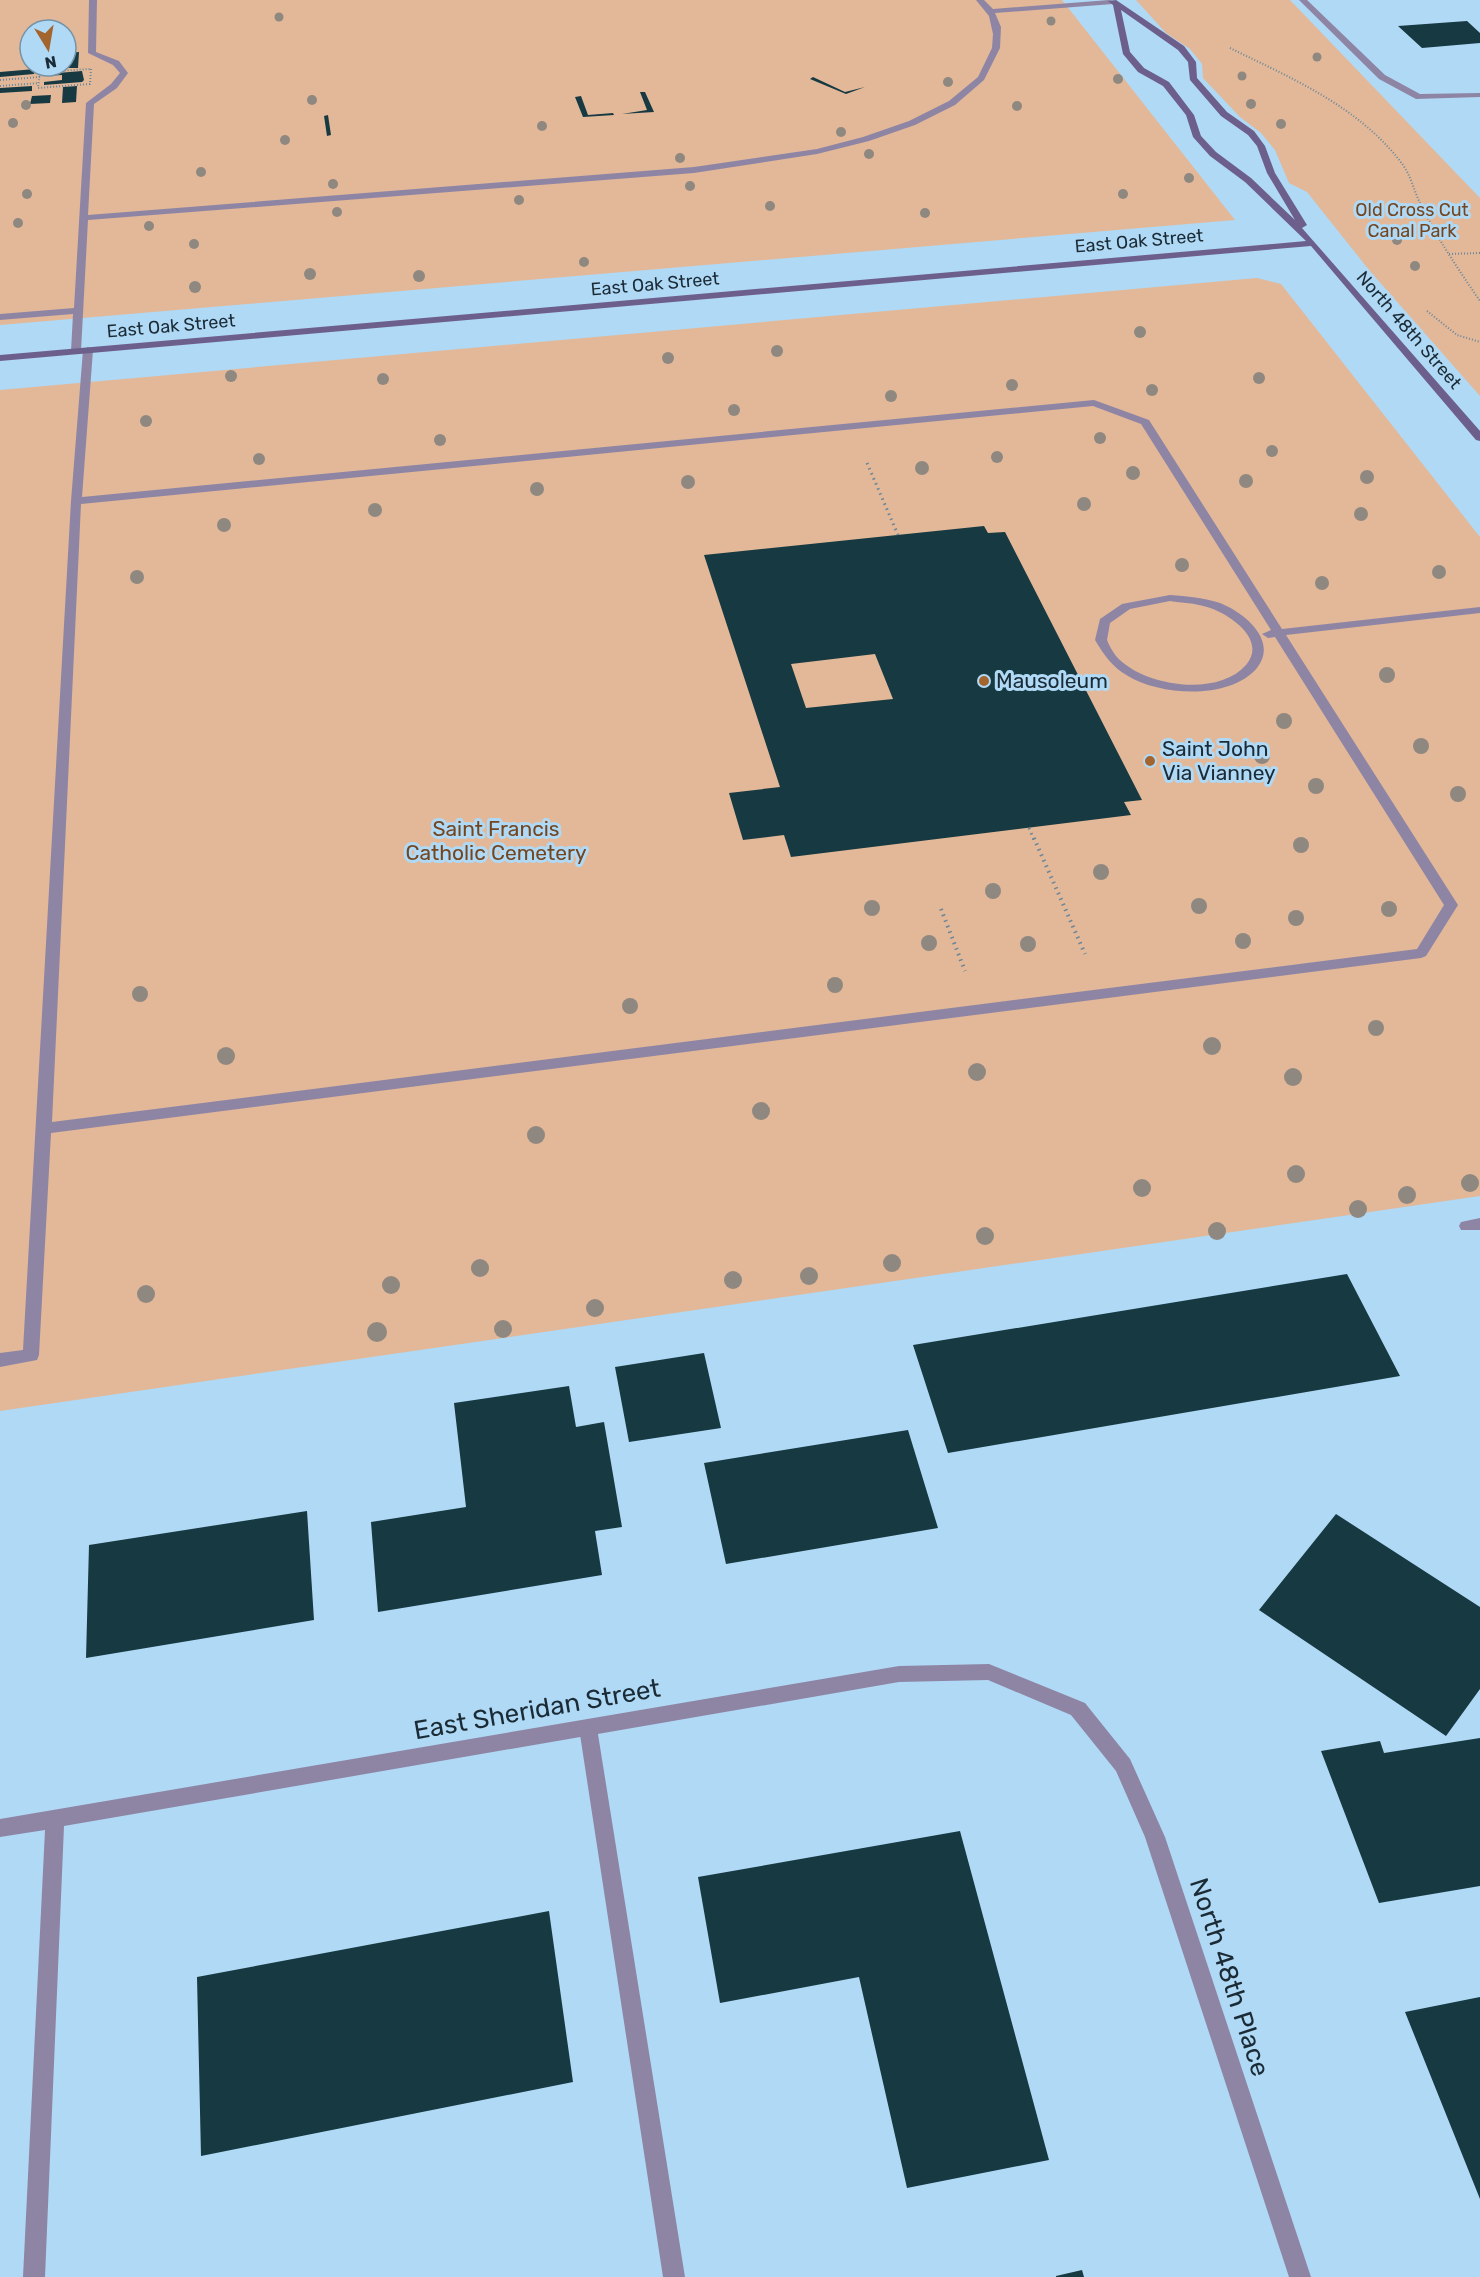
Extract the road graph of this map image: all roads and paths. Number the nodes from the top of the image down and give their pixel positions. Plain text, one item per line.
1 (93, 0) edge
2 (980, 0) edge
3 (1304, 0) edge
4 (1113, 3) edge
5 (991, 11) junction
6 (1229, 48) dead end
7 (27, 78) edge
8 (0, 80) edge
9 (39, 83) dead end
10 (0, 86) edge
11 (1480, 95) edge
12 (84, 218) junction
13 (1312, 243) junction
14 (1480, 253) edge
15 (1448, 254) junction
16 (1480, 301) edge
17 (1423, 308) dead end
18 (78, 310) junction
19 (0, 317) edge
20 (1480, 342) edge
21 (88, 350) junction
22 (76, 351) junction
23 (0, 358) edge
24 (851, 427) junction
25 (1480, 438) edge
26 (76, 501) junction
27 (898, 535) dead end
28 (1480, 610) edge
29 (1277, 632) junction
30 (1255, 635) junction
31 (1029, 828) dead end
32 (941, 909) dead end
33 (1101, 992) junction
34 (979, 1008) junction
35 (44, 1128) junction
36 (0, 1360) edge
37 (1078, 1709) joint
38 (588, 1728) junction
39 (55, 1818) junction
40 (0, 1827) edge
41 (33, 2277) edge
42 (674, 2277) edge
43 (1300, 2277) edge

1 - 12 street
2 - 5 street
3 - 11 street
4 - 5 street
4 - 13 street, North 48th Street
4 - 13 street, North 48th Street
5 - 12 street
6 - 15 path
7 - 8 path
9 - 10 path
12 - 18 street
13 - 21 street, East Oak Street
13 - 25 street, North 48th Street
14 - 15 path
15 - 16 path
17 - 20 path
18 - 19 street
18 - 22 street
21 - 22 street, East Oak Street
21 - 26 street
22 - 23 street, East Oak Street
24 - 26 street
24 - 27 path
24 - 29 street
26 - 35 street
28 - 29 street
29 - 30 street
29 - 33 street
30 - 30 street
31 - 33 path
32 - 34 path
33 - 34 street
34 - 35 street
35 - 36 street
37 - 38 street, East Sheridan Street
37 - 43 street, North 48th Place
38 - 39 street, East Sheridan Street
38 - 42 street
39 - 40 street, East Sheridan Street
39 - 41 street

